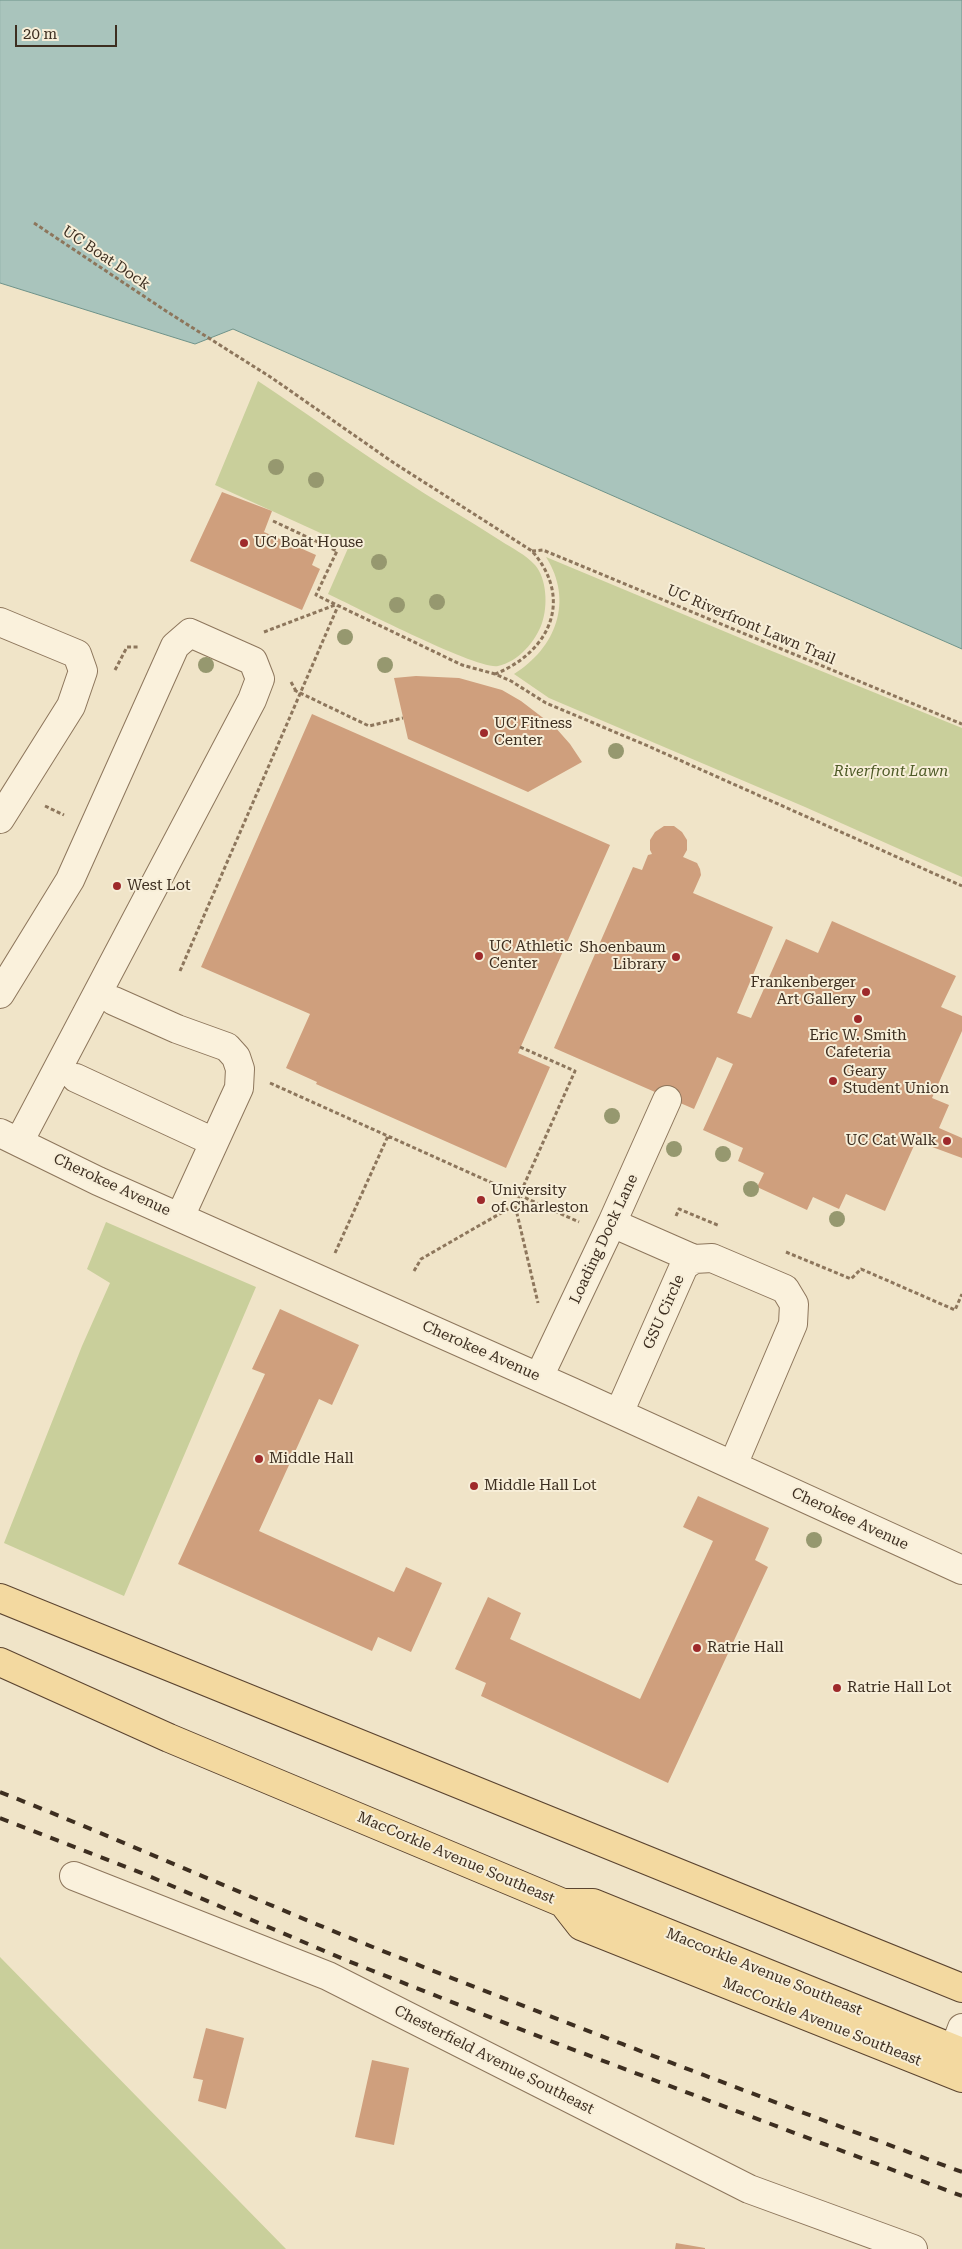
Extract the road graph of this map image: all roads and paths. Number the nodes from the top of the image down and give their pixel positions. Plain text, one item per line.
1 (34, 223) dead end
2 (273, 521) dead end
3 (532, 551) junction
4 (337, 605) junction
5 (0, 622) edge
6 (262, 632) dead end
7 (495, 674) junction
8 (290, 688) dead end
9 (302, 693) junction
10 (403, 718) dead end
11 (962, 724) edge
12 (0, 819) edge
13 (962, 886) edge
14 (180, 970) dead end
15 (0, 994) edge
16 (114, 1001) dead end
17 (520, 1047) dead end
18 (76, 1078) dead end
19 (263, 1079) dead end
20 (667, 1100) dead end
21 (388, 1136) junction
22 (10, 1137) edge
23 (214, 1142) junction
24 (520, 1196) junction
25 (515, 1205) junction
26 (180, 1216) junction
27 (600, 1224) junction
28 (724, 1227) dead end
29 (662, 1245) junction
30 (779, 1249) dead end
31 (694, 1259) junction
32 (332, 1260) dead end
33 (414, 1271) dead end
34 (962, 1294) edge
35 (540, 1310) dead end
36 (539, 1377) junction
37 (619, 1413) junction
38 (734, 1465) junction
39 (962, 1570) edge
40 (0, 1598) edge
41 (0, 1662) edge
42 (74, 1876) dead end
43 (563, 1903) junction
44 (962, 1988) edge
45 (959, 2043) edge
46 (962, 2078) edge
47 (913, 2249) edge

1 - 3 path, UC Boat Dock
2 - 4 path
3 - 7 path
3 - 11 path, UC Riverfront Lawn Trail
4 - 6 path
4 - 7 path
4 - 9 path
5 - 12 street
7 - 13 path
8 - 9 path
9 - 10 path
9 - 14 path
15 - 22 street
16 - 23 street
17 - 24 path
18 - 23 street
19 - 21 path
20 - 27 street, Loading Dock Lane
21 - 24 path
21 - 32 path
22 - 26 street, Cherokee Avenue
23 - 26 street
24 - 25 path
24 - 27 path
25 - 33 path
25 - 35 path
26 - 36 street, Cherokee Avenue
27 - 29 street
27 - 36 street, Loading Dock Lane
28 - 29 path
29 - 31 street
30 - 34 path
31 - 37 street, GSU Circle
31 - 38 street, GSU Circle
36 - 37 street, Cherokee Avenue
37 - 38 street, Cherokee Avenue
38 - 39 street, Cherokee Avenue
40 - 44 main road
41 - 43 main road, MacCorkle Avenue Southeast
42 - 47 street, Chesterfield Avenue Southeast
43 - 45 main road, Maccorkle Avenue Southeast
43 - 46 main road, MacCorkle Avenue Southeast

